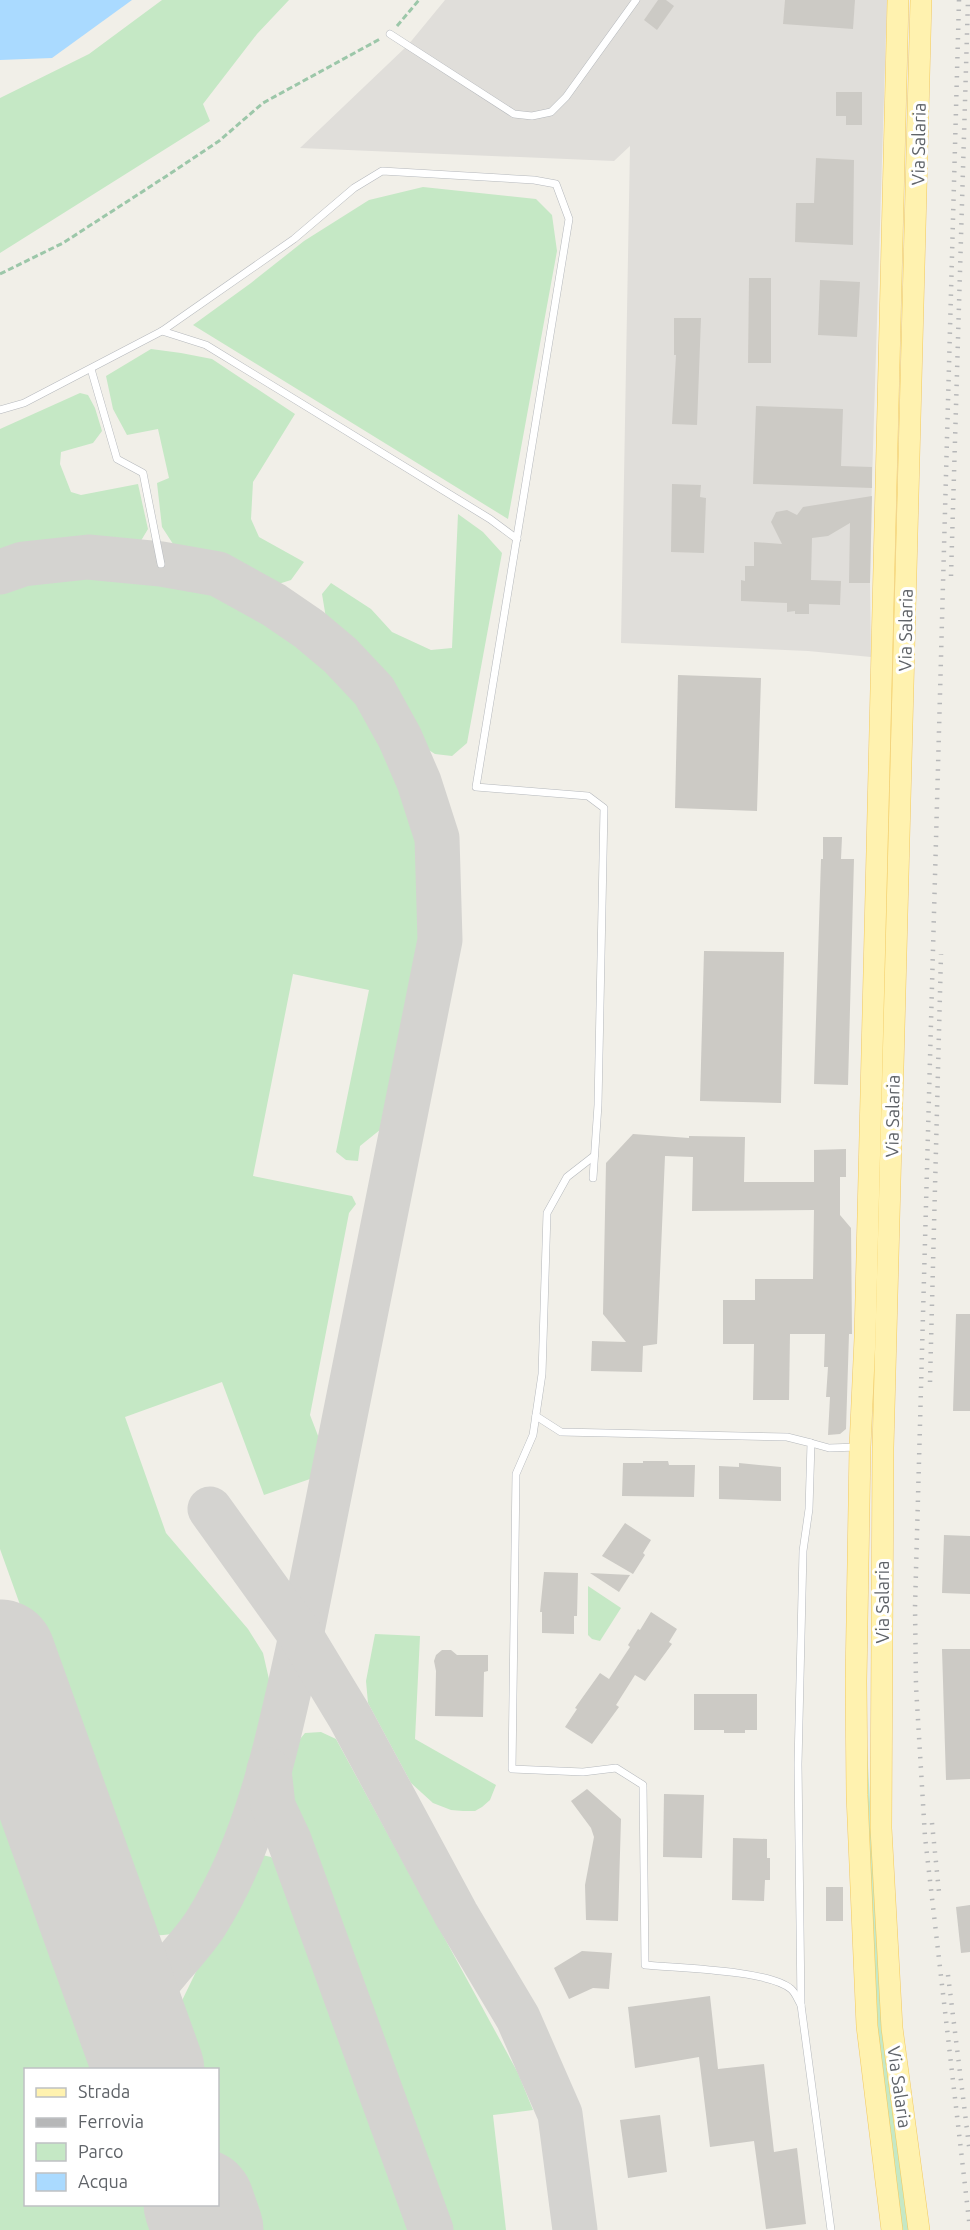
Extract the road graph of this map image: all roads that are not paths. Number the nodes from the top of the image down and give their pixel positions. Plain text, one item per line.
1 (636, 0) edge
2 (898, 0) edge
3 (921, 0) edge
4 (390, 34) road end
5 (162, 331) junction
6 (91, 369) junction
7 (0, 410) edge
8 (517, 539) junction
9 (161, 564) dead end
10 (594, 1156) junction
11 (593, 1178) dead end
12 (536, 1416) junction
13 (811, 1443) junction
14 (860, 1447) junction
15 (801, 2005) junction
16 (831, 2230) edge
17 (892, 2230) edge
18 (919, 2230) edge

1 - 4 lane
2 - 14 main road, Via Salaria
3 - 18 main road, Via Salaria
5 - 6 lane
5 - 8 lane
5 - 8 lane
6 - 7 lane
6 - 9 lane
8 - 10 lane
10 - 11 lane
10 - 12 lane
12 - 13 lane
12 - 15 lane
13 - 14 lane
13 - 15 lane
14 - 17 main road, Via Salaria
15 - 16 lane

